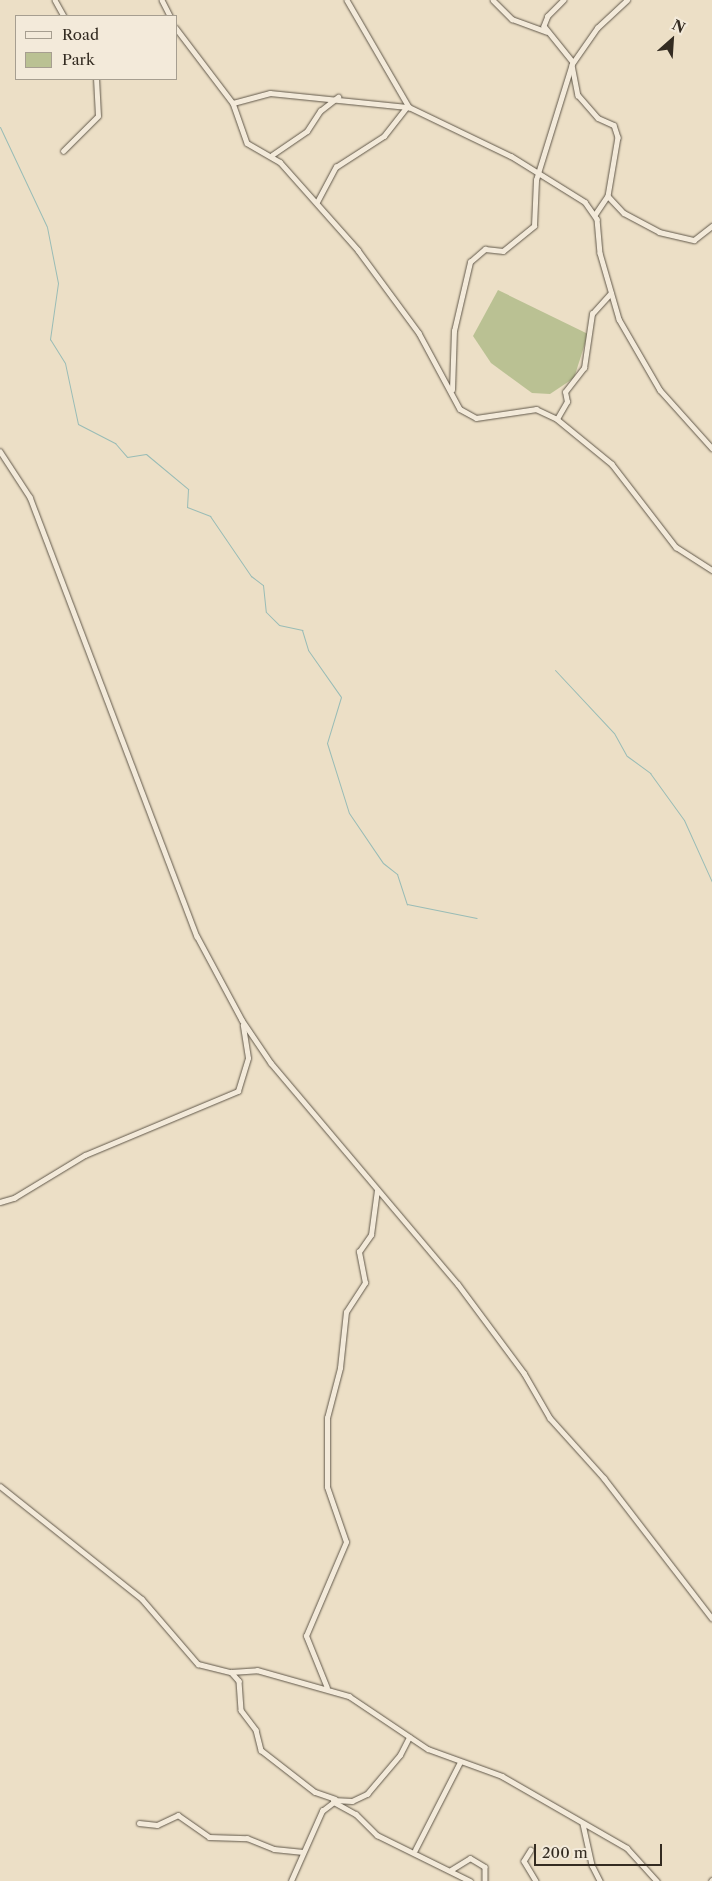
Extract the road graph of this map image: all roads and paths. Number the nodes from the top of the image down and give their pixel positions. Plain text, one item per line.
1 (55, 0) edge
2 (162, 0) edge
3 (347, 0) edge
4 (494, 0) edge
5 (564, 0) edge
6 (627, 0) edge
7 (63, 15) edge
8 (170, 15) edge
9 (178, 31) edge
10 (547, 32) junction
11 (573, 63) junction
12 (96, 80) edge
13 (338, 97) junction
14 (233, 103) junction
15 (408, 107) junction
16 (64, 151) dead end
17 (272, 154) junction
18 (537, 175) junction
19 (608, 196) junction
20 (317, 202) junction
21 (596, 214) junction
22 (712, 226) edge
23 (610, 293) junction
24 (452, 391) junction
25 (558, 419) junction
26 (712, 448) edge
27 (0, 451) edge
28 (712, 570) edge
29 (242, 1020) junction
30 (377, 1190) junction
31 (0, 1202) edge
32 (0, 1486) edge
33 (712, 1618) edge
34 (231, 1672) junction
35 (327, 1688) junction
36 (408, 1737) junction
37 (460, 1762) junction
38 (333, 1801) junction
39 (140, 1823) dead end
40 (583, 1823) junction
41 (415, 1850) junction
42 (530, 1850) dead end
43 (303, 1852) junction
44 (451, 1870) junction
45 (291, 1881) edge
46 (470, 1881) edge
47 (486, 1881) edge
48 (536, 1881) edge
49 (600, 1881) edge
50 (657, 1881) edge

1 - 7 street
2 - 8 street
3 - 15 street
4 - 10 street
5 - 10 street
6 - 11 street
9 - 14 street
10 - 11 street
11 - 18 street
11 - 19 street
12 - 16 street
13 - 14 street
13 - 15 street
13 - 17 street
14 - 17 street
15 - 18 street
15 - 20 street
17 - 20 street
18 - 21 street
18 - 24 street
19 - 21 street
19 - 22 street
20 - 24 street
21 - 23 street
23 - 25 street
23 - 26 street
24 - 25 street
25 - 28 street
27 - 29 street
29 - 30 street
29 - 31 street
30 - 33 street
30 - 35 street
32 - 34 street
34 - 35 street
34 - 38 street
35 - 36 street
36 - 37 street
36 - 38 street
37 - 40 street
37 - 41 street
38 - 41 street
38 - 43 street
39 - 43 street
40 - 49 street
40 - 50 street
41 - 44 street
42 - 48 street
43 - 45 street
44 - 46 street
44 - 47 street

